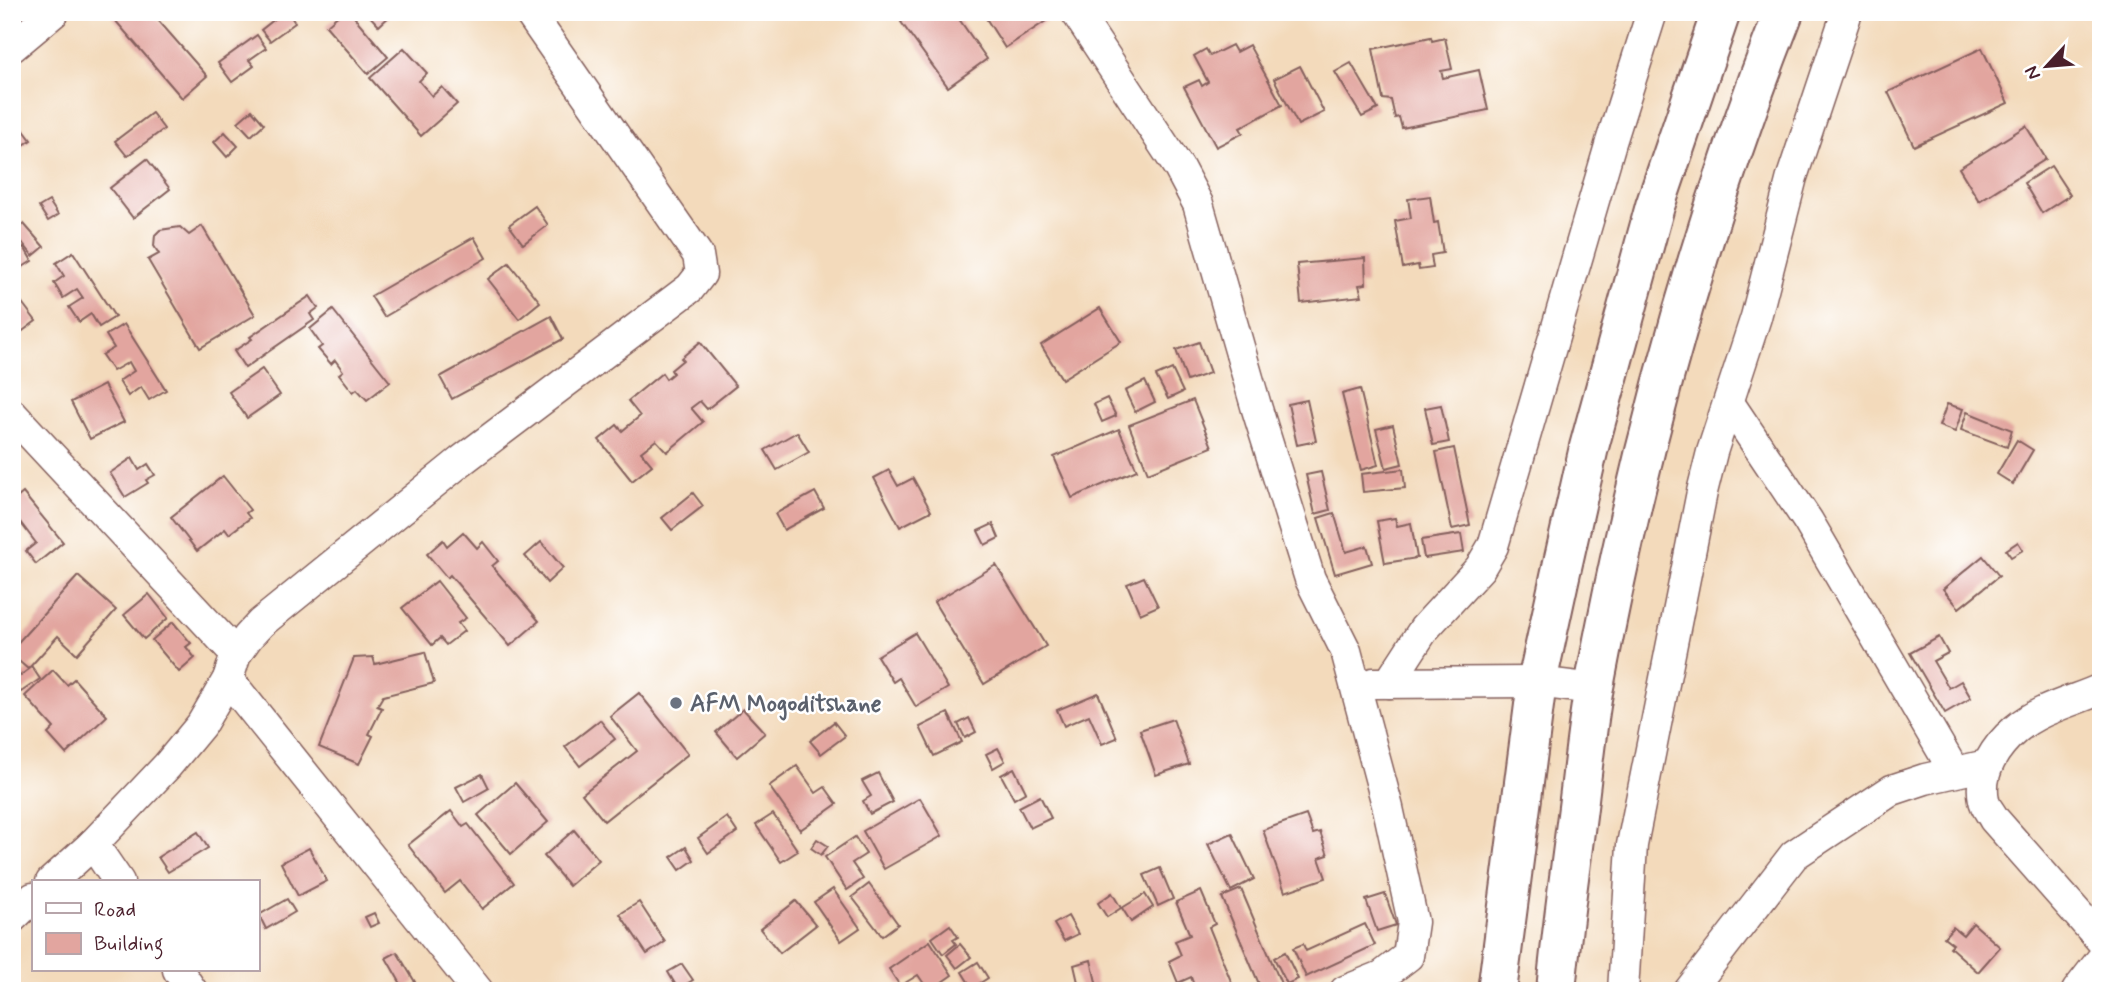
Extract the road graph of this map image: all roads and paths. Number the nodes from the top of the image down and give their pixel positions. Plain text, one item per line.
1 (54, 12) edge
2 (529, 12) edge
3 (1076, 12) edge
4 (1652, 12) edge
5 (1721, 12) edge
6 (1784, 12) edge
7 (1847, 12) edge
8 (12, 47) edge
9 (1729, 403) junction
10 (12, 414) edge
11 (232, 667) junction
12 (1537, 682) junction
13 (1355, 683) junction
14 (1389, 683) junction
15 (1594, 689) junction
16 (2101, 689) edge
17 (1987, 765) junction
18 (1954, 771) junction
19 (93, 844) junction
20 (53, 880) edge
21 (118, 880) edge
22 (32, 899) edge
23 (12, 918) edge
24 (2101, 940) edge
25 (2101, 960) edge
26 (179, 972) edge
27 (192, 991) edge
28 (478, 991) edge
29 (1345, 991) edge
30 (1497, 991) edge
31 (1556, 991) edge
32 (1623, 991) edge
33 (1689, 991) edge
34 (2077, 991) edge

1 - 8 street
2 - 11 street
3 - 13 street
4 - 14 street
5 - 12 main road
6 - 15 main road
7 - 9 street
9 - 18 street
9 - 32 street
10 - 11 street
11 - 19 street
11 - 28 street
12 - 14 street
12 - 15 street
12 - 30 main road
13 - 14 street
13 - 29 street
15 - 31 main road
16 - 17 street
17 - 18 street
17 - 24 street
18 - 33 street
19 - 20 street
19 - 21 street
22 - 23 street
25 - 34 street
26 - 27 street

